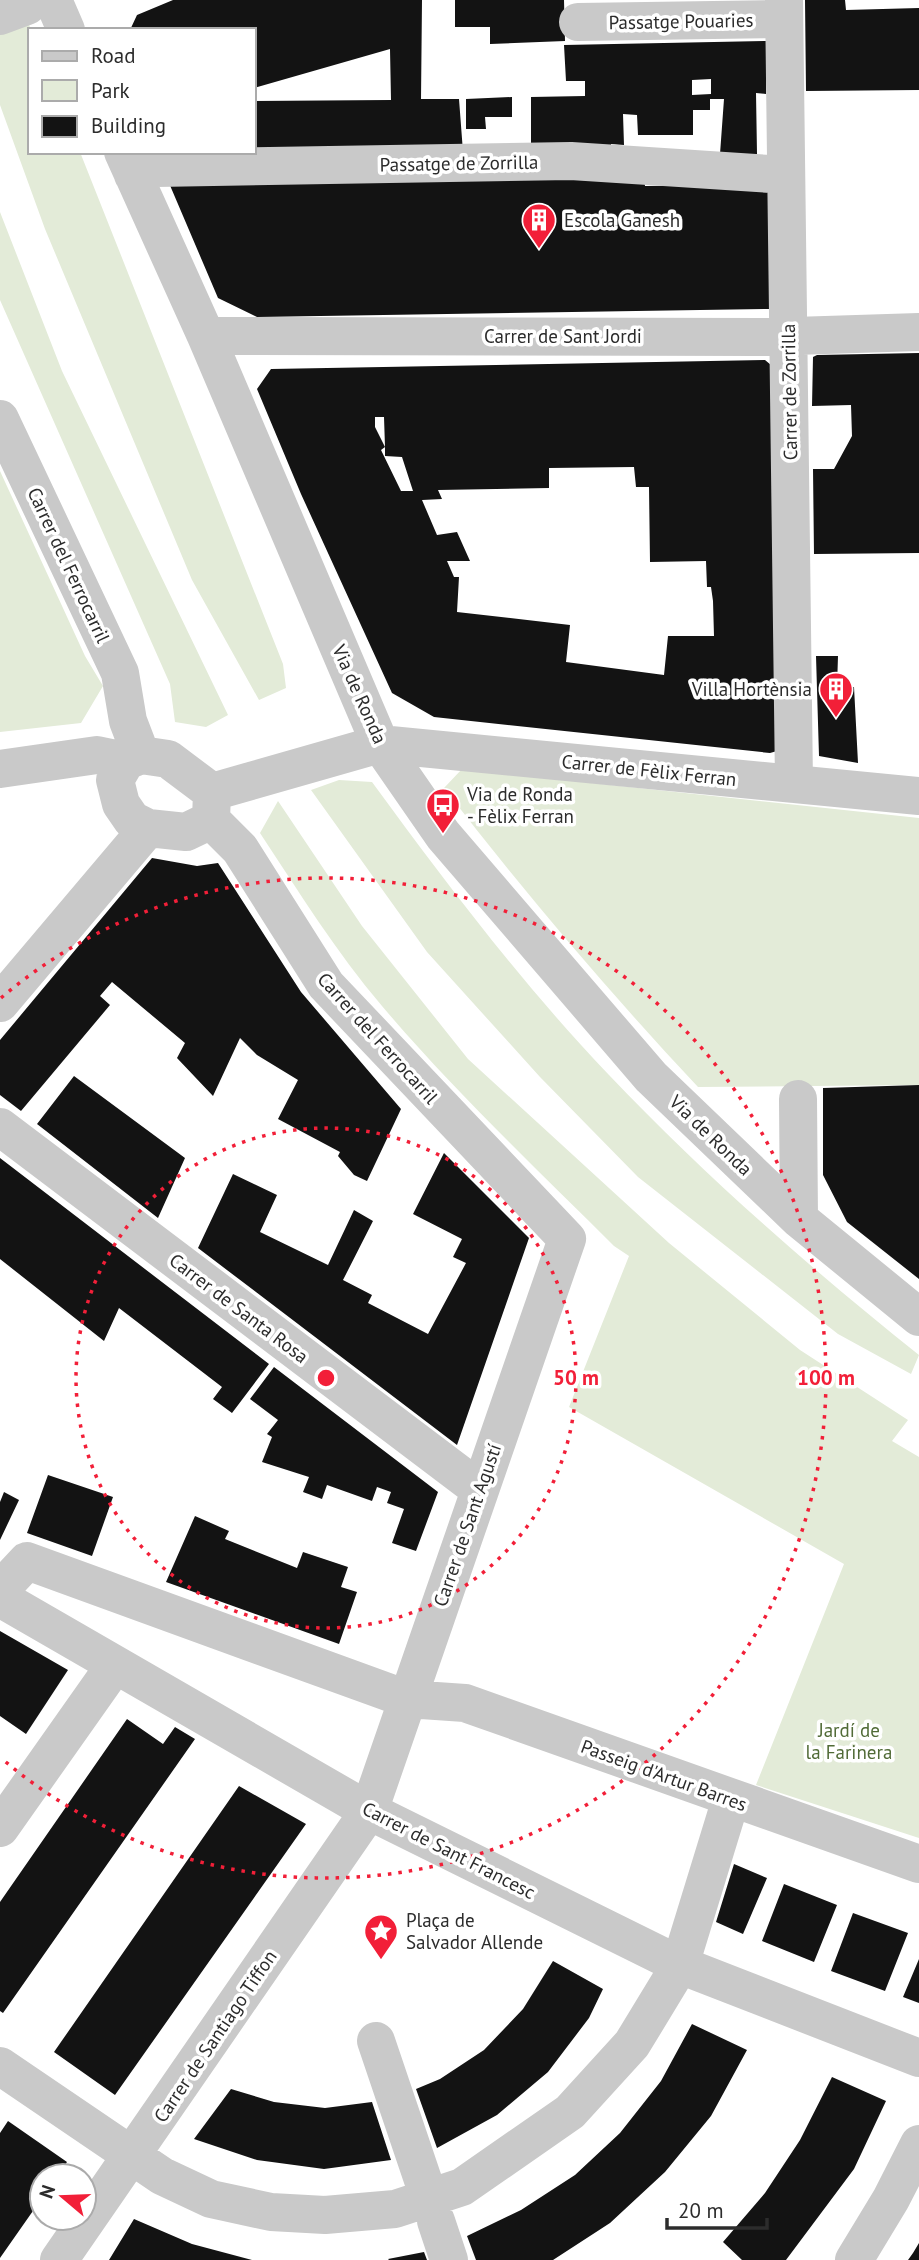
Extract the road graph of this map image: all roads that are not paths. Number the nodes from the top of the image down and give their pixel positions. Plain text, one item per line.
1 (27, 7) edge
2 (784, 10) edge
3 (578, 22) dead end
4 (63, 28) edge
5 (128, 164) edge
6 (786, 175) junction
7 (919, 332) edge
8 (787, 335) junction
9 (206, 336) junction
10 (0, 419) edge
11 (380, 744) junction
12 (133, 758) junction
13 (0, 769) edge
14 (794, 784) junction
15 (919, 796) edge
16 (211, 806) junction
17 (148, 828) junction
18 (0, 1003) edge
19 (798, 1099) dead end
20 (0, 1128) edge
21 (799, 1219) junction
22 (567, 1239) joint
23 (919, 1317) edge
24 (479, 1489) junction
25 (0, 1590) edge
26 (0, 1598) edge
27 (115, 1665) junction
28 (407, 1699) junction
29 (731, 1800) junction
30 (369, 1811) junction
31 (0, 1828) edge
32 (919, 1864) edge
33 (680, 1965) junction
34 (376, 2041) dead end
35 (919, 2058) edge
36 (0, 2066) edge
37 (919, 2144) edge
38 (133, 2156) junction
39 (423, 2180) dead end
40 (436, 2221) dead end
41 (59, 2260) edge
42 (449, 2260) edge
43 (854, 2260) edge

1 - 4 street
2 - 3 street, Passatge Pouaries
2 - 6 street, Carrer de Zorrilla
5 - 6 street, Passatge de Zorrilla
5 - 9 street, Via de Ronda
6 - 8 street, Carrer de Zorrilla
7 - 8 street, Carrer de Sant Jordi
8 - 9 street, Carrer de Sant Jordi
8 - 14 street, Carrer de Zorrilla
9 - 11 street, Via de Ronda
10 - 12 street, Carrer del Ferrocarril
11 - 14 street, Carrer de Fèlix Ferran
11 - 16 street
11 - 21 street, Via de Ronda
12 - 13 street
12 - 16 street
12 - 17 street
14 - 15 street, Carrer de Fèlix Ferran
16 - 17 street
16 - 22 street, Carrer del Ferrocarril
17 - 18 street
19 - 21 street
20 - 24 street, Carrer de Santa Rosa
21 - 23 street, Via de Ronda
22 - 24 street, Carrer de Sant Agustí
24 - 28 street, Carrer de Sant Agustí
25 - 28 street
26 - 27 street, Carrer de Sant Francesc
27 - 30 street, Carrer de Sant Francesc
27 - 31 street
28 - 29 street, Passeig d'Artur Barres
28 - 30 street, Carrer de Sant Agustí
29 - 32 street, Passeig d'Artur Barres
29 - 33 street
30 - 33 street, Carrer de Sant Francesc
30 - 38 street, Carrer de Santiago Tiffon
33 - 35 street, Carrer de Sant Francesc
33 - 38 street
34 - 39 street
36 - 38 street
37 - 43 street
38 - 41 street, Carrer de Santiago Tiffon
40 - 42 street

